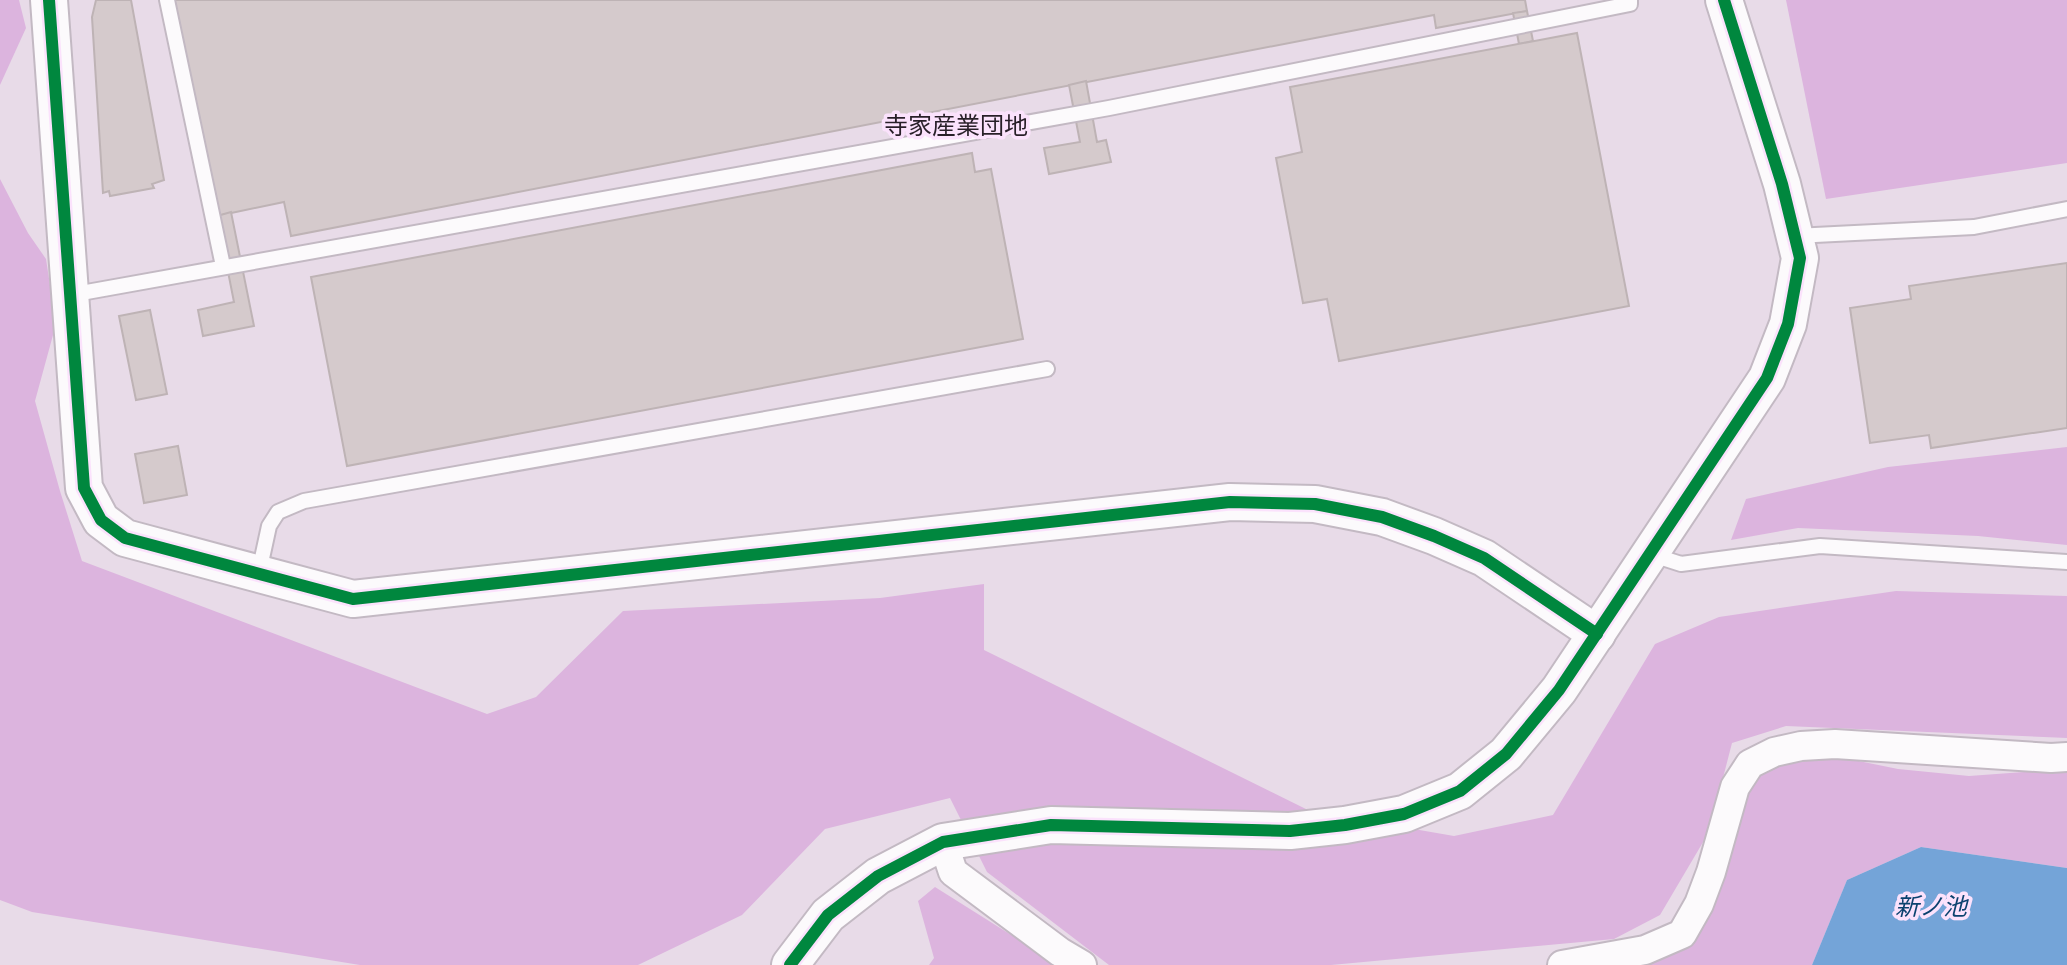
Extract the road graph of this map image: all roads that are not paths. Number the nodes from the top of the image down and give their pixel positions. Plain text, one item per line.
1 (49, 0) edge
2 (167, 0) edge
3 (1630, 0) edge
4 (1724, 0) edge
5 (2067, 209) edge
6 (1794, 236) junction
7 (223, 266) junction
8 (70, 295) junction
9 (1047, 369) dead end
10 (1650, 554) junction
11 (2067, 562) edge
12 (259, 573) junction
13 (1597, 634) junction
14 (2067, 757) edge
15 (943, 842) junction
16 (790, 965) edge
17 (1082, 965) edge
18 (1562, 965) edge

1 - 8 street
2 - 7 lane
3 - 7 lane
4 - 6 street
5 - 6 lane
6 - 10 street
7 - 8 lane
8 - 12 street
9 - 12 lane
10 - 11 lane
10 - 13 street
12 - 13 street
13 - 15 street
14 - 18 street
15 - 16 street
15 - 17 street

